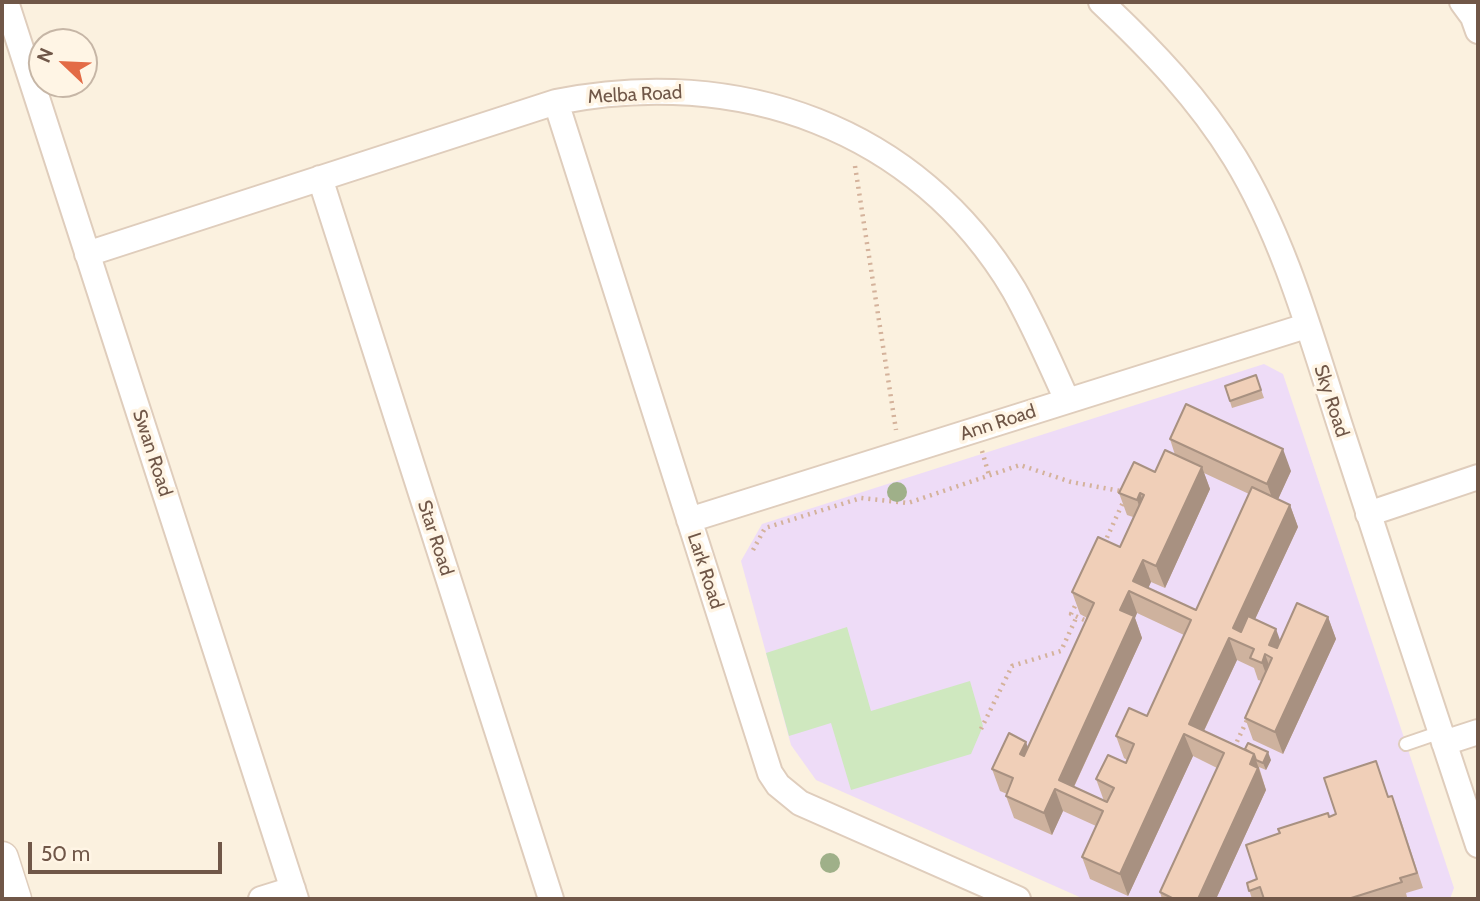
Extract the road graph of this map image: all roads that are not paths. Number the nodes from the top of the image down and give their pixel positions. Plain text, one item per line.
1 (1101, 2) edge
2 (1462, 2) edge
3 (12, 6) edge
4 (1478, 31) edge
5 (556, 102) junction
6 (320, 178) junction
7 (87, 254) junction
8 (1306, 326) junction
9 (1066, 400) junction
10 (1478, 477) edge
11 (1368, 514) junction
12 (689, 520) junction
13 (1478, 732) edge
14 (1443, 737) junction
15 (1406, 744) dead end
16 (1478, 845) edge
17 (2, 858) edge
18 (295, 894) edge
19 (15, 899) edge
20 (261, 899) edge
21 (551, 899) edge
22 (1017, 899) edge

1 - 8 street, Sky Road
2 - 4 street
3 - 7 street, Swan Road
5 - 6 street, Melba Road
5 - 9 street, Melba Road
5 - 12 street, Lark Road
6 - 7 street, Melba Road
6 - 21 street, Star Road
7 - 18 street, Swan Road
8 - 9 street, Ann Road
8 - 11 street, Sky Road
9 - 12 street, Ann Road
10 - 11 street
11 - 14 street, Sky Road
12 - 22 street, Lark Road
13 - 14 street
14 - 15 lane
14 - 16 street, Sky Road
17 - 19 street
18 - 20 street

